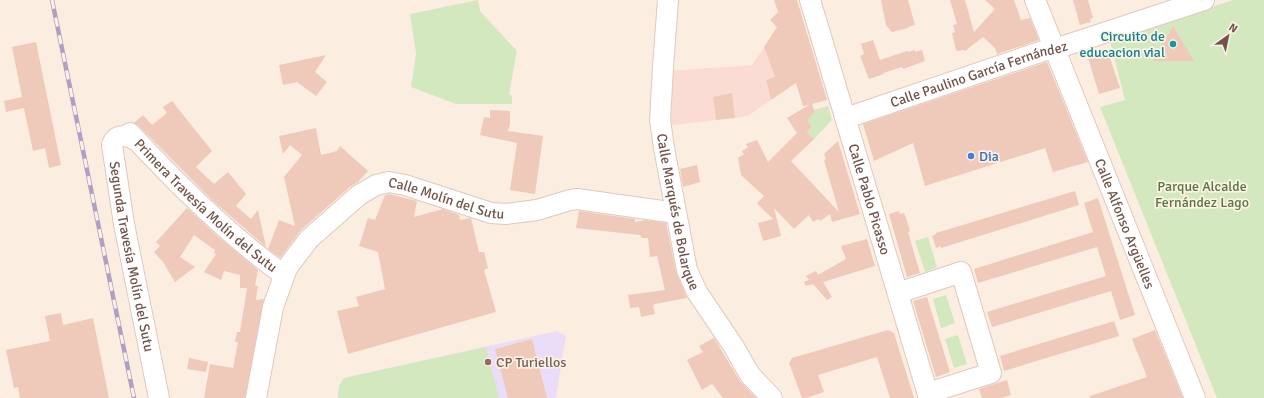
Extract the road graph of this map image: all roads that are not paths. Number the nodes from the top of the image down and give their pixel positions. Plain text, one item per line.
1 (668, 0) edge
2 (810, 0) edge
3 (1036, 0) edge
4 (1204, 0) edge
5 (1055, 49) junction
6 (846, 118) junction
7 (133, 137) joint
8 (676, 213) junction
9 (284, 275) junction
10 (898, 293) junction
11 (928, 396) edge
12 (159, 398) edge
13 (256, 398) edge
14 (772, 398) edge
15 (1195, 398) edge

1 - 8 street, Calle Marqués de Bolarque
2 - 6 street, Calle Pablo Picasso
3 - 5 street, Calle Alfonso Argüelles
4 - 5 street, Calle Paulino García Fernández
5 - 6 street, Calle Paulino García Fernández
5 - 15 street, Calle Alfonso Argüelles
6 - 10 street, Calle Pablo Picasso
7 - 9 street, Primera Travesía Molín del Sutu
7 - 12 street, Segunda Travesía Molín del Sutu
8 - 9 street, Calle Molín del Sutu
8 - 14 street, Calle Marqués de Bolarque
9 - 13 street, Calle Molín del Sutu
10 - 11 street, Calle Pablo Picasso
10 - 11 street

